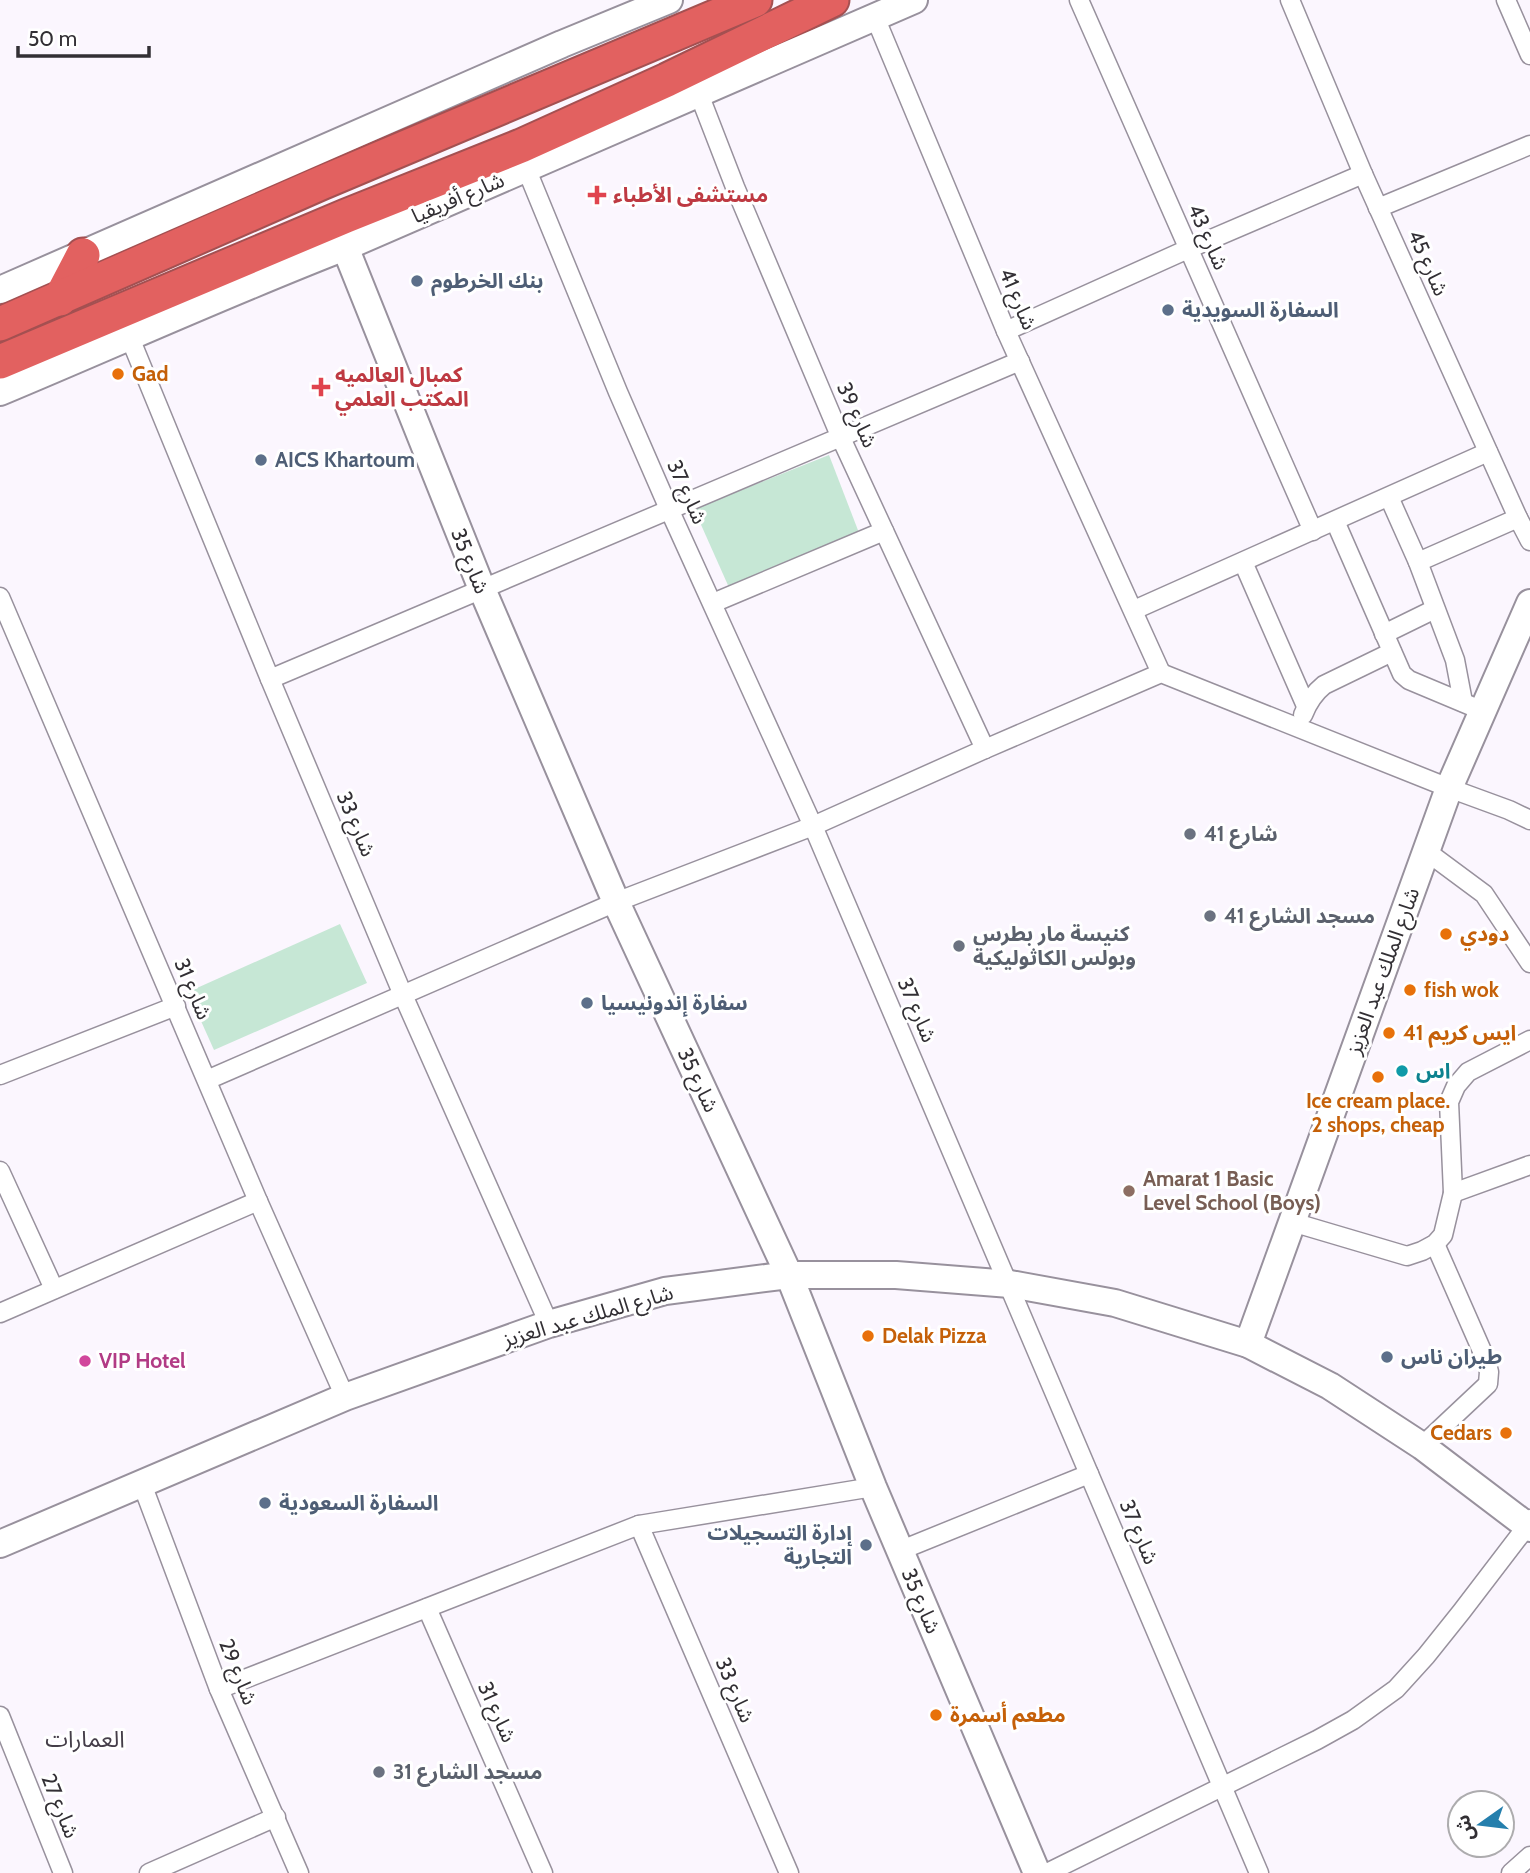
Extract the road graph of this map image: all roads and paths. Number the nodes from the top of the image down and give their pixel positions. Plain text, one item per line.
1 (669, 0) edge
2 (755, 0) edge
3 (914, 0) edge
4 (1079, 0) edge
5 (1290, 0) edge
6 (1506, 0) edge
7 (824, 2) edge
8 (786, 11) edge
9 (875, 16) junction
10 (1530, 55) edge
11 (699, 94) junction
12 (1530, 145) edge
13 (526, 168) junction
14 (1363, 174) junction
15 (1378, 208) junction
16 (345, 247) junction
17 (1188, 249) junction
18 (83, 255) junction
19 (0, 290) edge
20 (60, 299) junction
21 (0, 324) edge
22 (1006, 331) junction
23 (130, 338) junction
24 (1020, 361) junction
25 (0, 362) edge
26 (0, 392) edge
27 (841, 438) junction
28 (1488, 452) junction
29 (1389, 497) junction
30 (669, 509) junction
31 (1518, 518) junction
32 (1335, 521) junction
33 (884, 531) junction
34 (1313, 531) junction
35 (1530, 541) edge
36 (1243, 562) junction
37 (1418, 562) junction
38 (482, 589) junction
39 (0, 597) edge
40 (713, 603) junction
41 (1530, 603) edge
42 (1434, 609) junction
43 (1134, 610) junction
44 (1384, 634) junction
45 (1392, 652) junction
46 (1161, 673) junction
47 (270, 679) junction
48 (1307, 706) junction
49 (1473, 706) junction
50 (1299, 728) junction
51 (985, 748) junction
52 (1449, 788) junction
53 (1530, 820) edge
54 (813, 826) junction
55 (1426, 851) junction
56 (616, 902) junction
57 (1530, 963) edge
58 (403, 995) junction
59 (176, 1006) junction
60 (1530, 1040) edge
61 (0, 1075) edge
62 (207, 1080) junction
63 (1530, 1165) edge
64 (0, 1171) edge
65 (1453, 1193) junction
66 (258, 1201) junction
67 (1292, 1222) junction
68 (1435, 1244) junction
69 (789, 1275) junction
70 (1010, 1284) junction
71 (54, 1289) junction
72 (0, 1313) edge
73 (549, 1324) junction
74 (1248, 1344) junction
75 (345, 1397) junction
76 (1422, 1446) junction
77 (1089, 1474) junction
78 (142, 1484) junction
79 (873, 1487) junction
80 (1529, 1524) edge
81 (639, 1525) junction
82 (0, 1544) edge
83 (899, 1551) junction
84 (427, 1608) junction
85 (219, 1689) junction
86 (0, 1716) edge
87 (1223, 1786) junction
88 (276, 1817) junction
89 (1530, 1856) edge
90 (63, 1873) edge
91 (149, 1873) edge
92 (299, 1873) edge
93 (543, 1873) edge
94 (789, 1873) edge
95 (1037, 1873) edge
96 (1046, 1873) edge
97 (1259, 1873) edge
98 (1511, 1873) edge

1 - 18 street
2 - 20 highway
3 - 9 street, شارع أفريقيا
4 - 17 street, شارع 43
5 - 14 street, شارع 45
6 - 10 street
7 - 8 highway, شارع أفريقيا
8 - 25 highway, شارع أفريقيا
9 - 11 street, شارع أفريقيا
9 - 22 street, شارع 41
11 - 13 street, شارع أفريقيا
11 - 27 street, شارع 39
12 - 15 street
13 - 16 street, شارع أفريقيا
13 - 30 street, شارع 37
14 - 15 street, شارع 45
14 - 17 street
15 - 28 street, شارع 45
16 - 23 street, شارع أفريقيا
16 - 38 street, شارع 35
17 - 22 street
17 - 34 street, شارع 43
18 - 19 street
18 - 20 highway
20 - 21 highway
22 - 24 street, شارع 41
23 - 26 street, شارع أفريقيا
23 - 47 street, شارع 33
24 - 27 street
24 - 43 street, شارع 41
27 - 30 street
27 - 33 street, شارع 39
28 - 29 street
28 - 31 street, شارع 45
29 - 32 street
29 - 37 street
30 - 38 street
30 - 40 street, شارع 37
31 - 35 street, شارع 45
31 - 37 street
32 - 34 street
32 - 44 street
33 - 40 street
33 - 51 street, شارع 39
34 - 36 street
36 - 43 street
36 - 48 street
37 - 42 street
38 - 47 street
38 - 56 street, شارع 35
39 - 59 street, شارع 31
40 - 54 street, شارع 37
41 - 49 street, شارع الملك عبد العزيز
42 - 44 street
42 - 49 street
43 - 46 street, شارع 41
44 - 45 street
45 - 48 street
45 - 49 street
46 - 50 street
46 - 51 street
47 - 58 street, شارع 33
48 - 50 street
49 - 52 street, شارع الملك عبد العزيز
50 - 52 street
51 - 54 street
52 - 53 street
52 - 55 street, شارع الملك عبد العزيز
54 - 56 street
54 - 70 street, شارع 37
55 - 57 street
55 - 67 street, شارع الملك عبد العزيز
56 - 58 street
56 - 69 street, شارع 35
58 - 62 street
58 - 73 street, شارع 33
59 - 61 street
59 - 62 street, شارع 31
60 - 65 street
62 - 66 street, شارع 31
63 - 65 street
64 - 71 street
65 - 68 street
66 - 71 street
66 - 75 street, شارع 31
67 - 68 street
67 - 74 street, شارع الملك عبد العزيز
68 - 76 street
69 - 70 street, شارع الملك عبد العزيز
69 - 73 street, شارع الملك عبد العزيز
69 - 79 street, شارع 35
70 - 74 street, شارع الملك عبد العزيز
70 - 77 street, شارع 37
71 - 72 street
73 - 75 street, شارع الملك عبد العزيز
74 - 76 street, شارع الملك عبد العزيز
75 - 78 street, شارع الملك عبد العزيز
76 - 80 street, شارع الملك عبد العزيز
77 - 83 street
77 - 87 street, شارع 37
78 - 82 street, شارع الملك عبد العزيز
78 - 85 street, شارع 29
79 - 81 street
79 - 83 street, شارع 35
80 - 87 street
81 - 84 street
81 - 94 street, شارع 33
83 - 95 street, شارع 35
84 - 85 street
84 - 93 street, شارع 31
85 - 88 street, شارع 29
86 - 90 street, شارع 27
87 - 96 street
87 - 97 street, شارع 37
88 - 91 street
88 - 92 street, شارع 29
89 - 98 street

